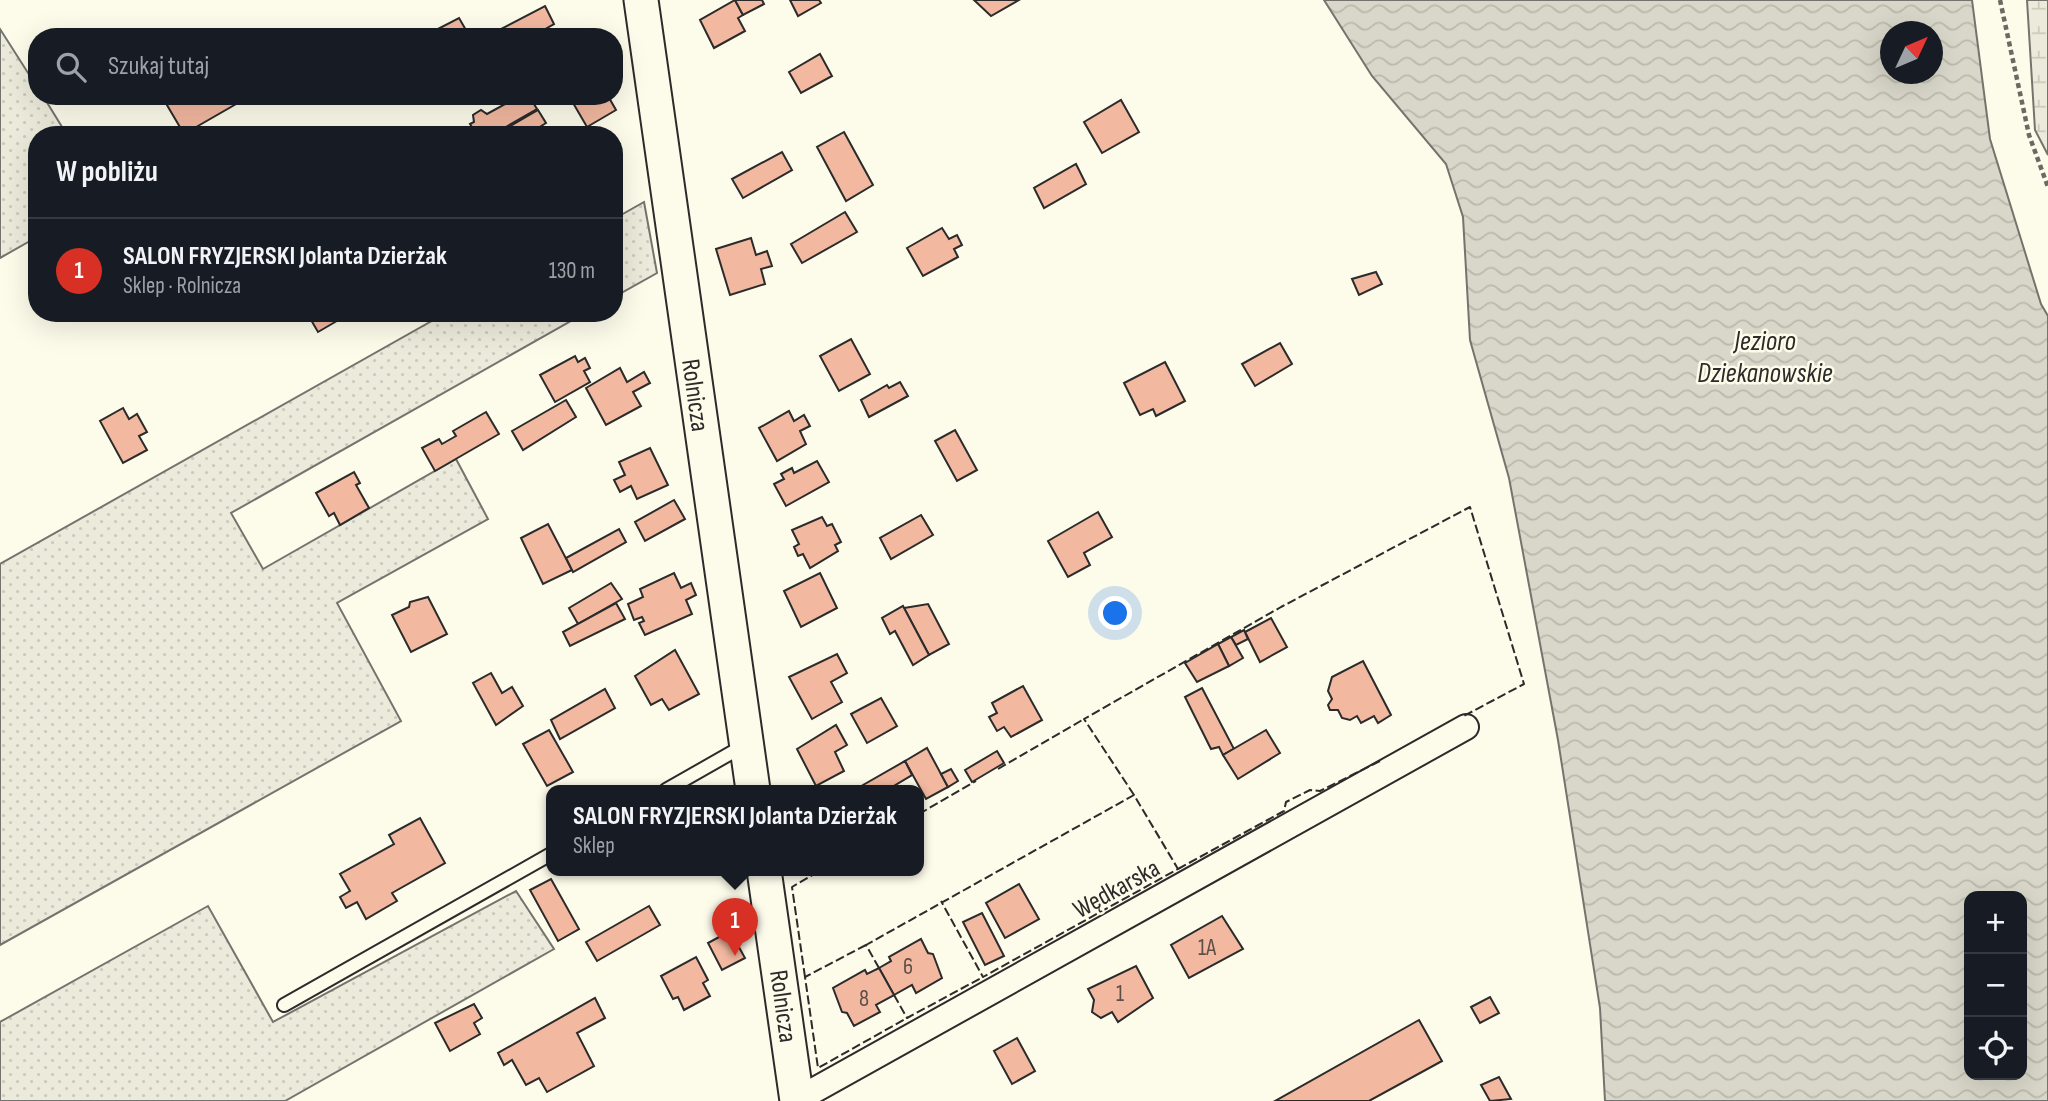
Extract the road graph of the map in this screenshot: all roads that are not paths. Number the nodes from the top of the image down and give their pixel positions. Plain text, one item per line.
1 (641, 0) edge
2 (1466, 727) dead end
3 (746, 745) junction
4 (675, 785) edge
5 (751, 785) edge
6 (546, 857) edge
7 (765, 876) edge
8 (284, 1005) dead end
9 (796, 1101) edge

1 - 3 street, Rolnicza
2 - 9 street, Wędkarska
3 - 4 lane
3 - 5 street, Rolnicza
6 - 8 lane
7 - 9 street, Rolnicza

